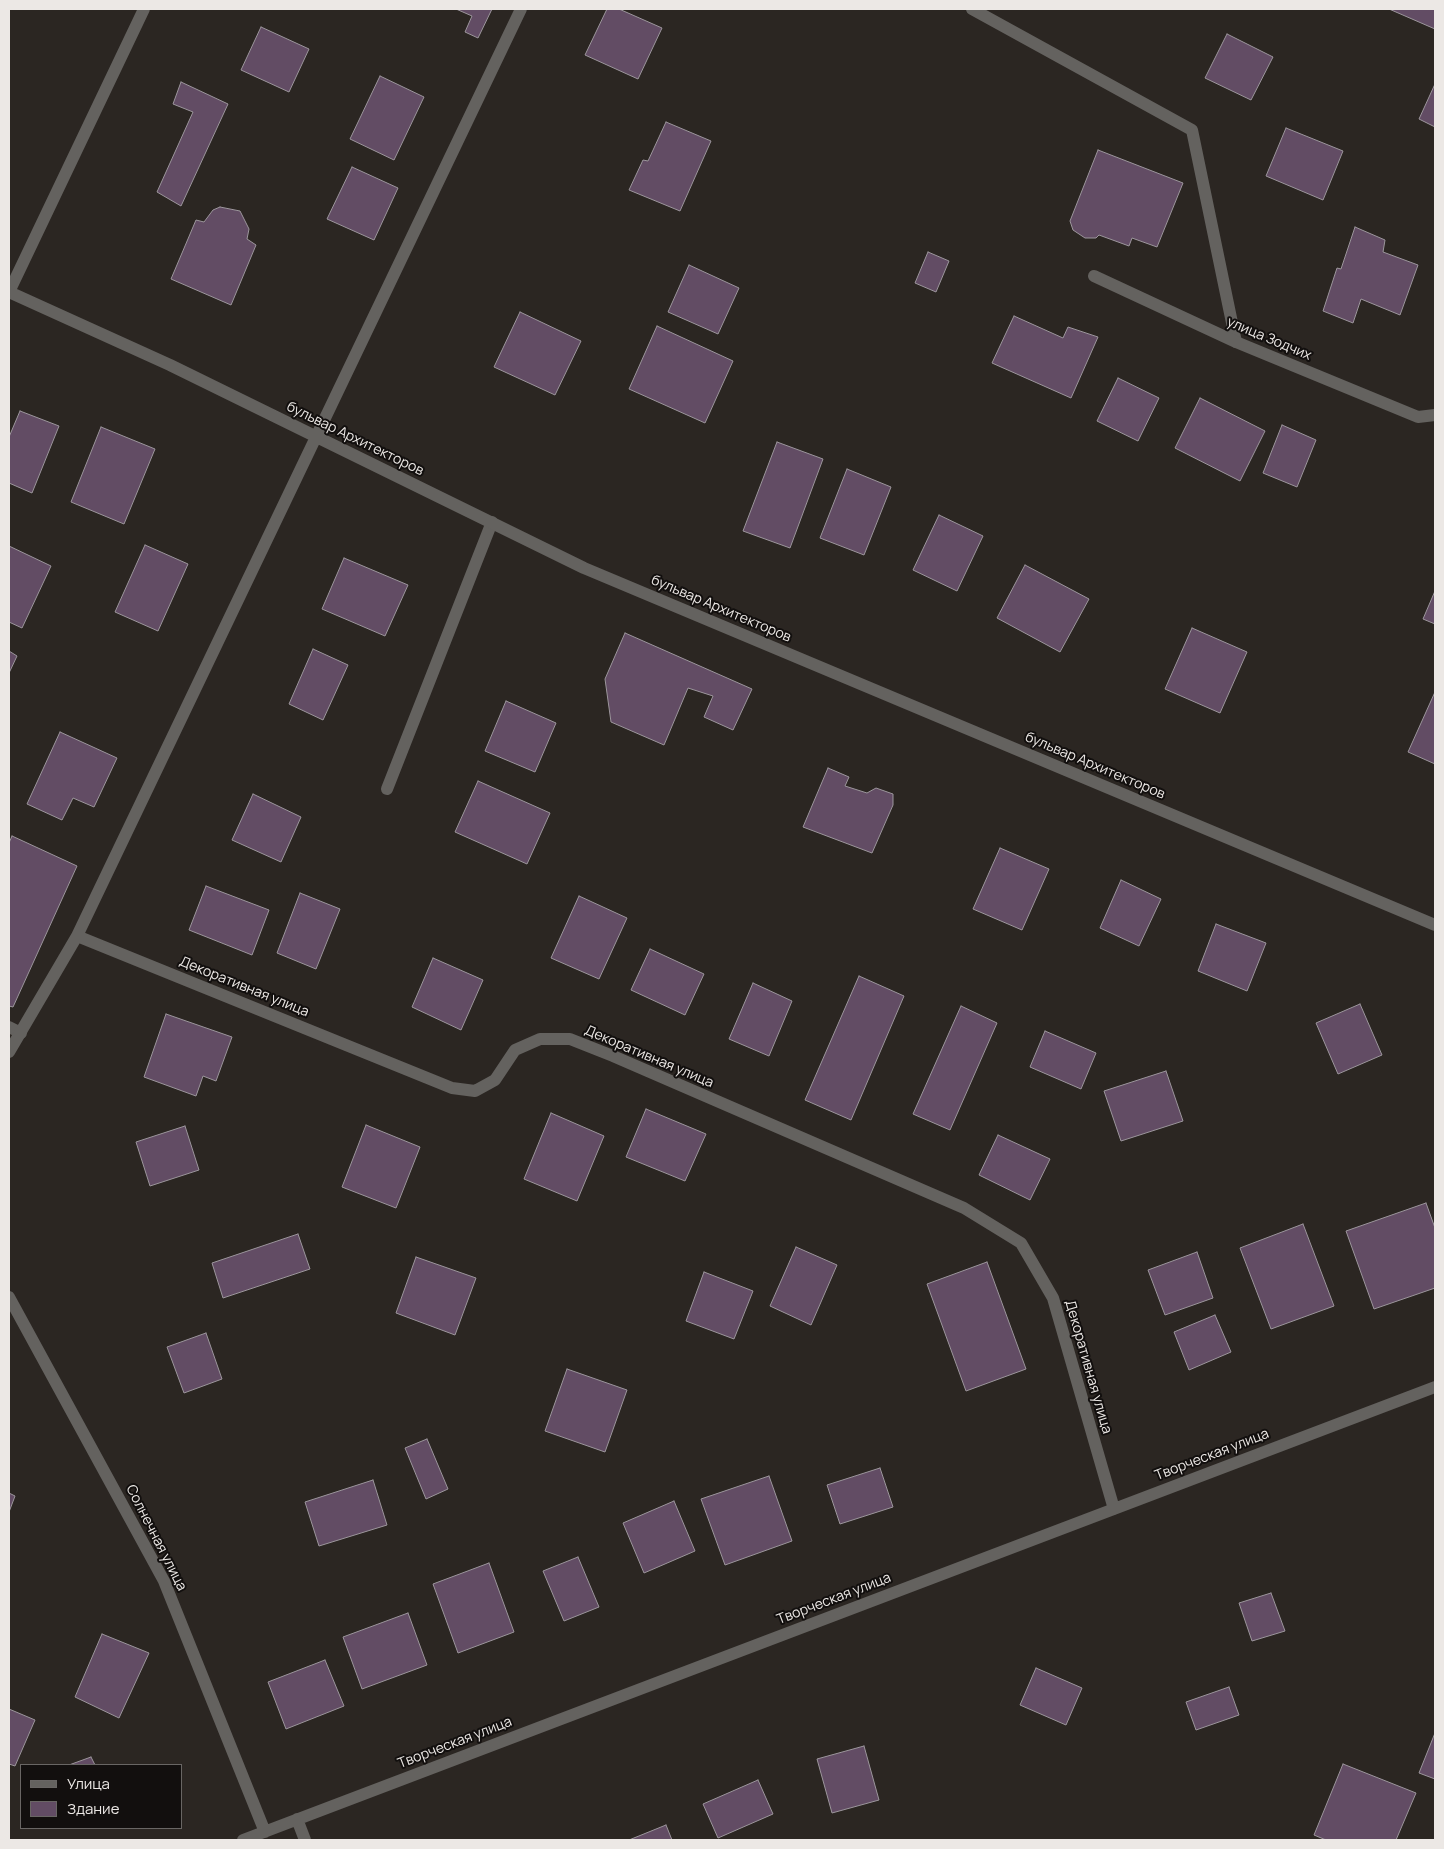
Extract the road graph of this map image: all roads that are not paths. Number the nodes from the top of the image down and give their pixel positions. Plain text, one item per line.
1 (144, 9) edge
2 (522, 9) edge
3 (972, 9) edge
4 (1094, 276) dead end
5 (9, 292) edge
6 (1236, 342) junction
7 (1435, 415) edge
8 (316, 436) junction
9 (492, 522) junction
10 (387, 788) dead end
11 (1435, 925) edge
12 (77, 936) junction
13 (9, 1027) edge
14 (21, 1033) junction
15 (9, 1052) edge
16 (9, 1297) edge
17 (1435, 1387) edge
18 (1114, 1509) junction
19 (297, 1819) junction
20 (265, 1832) junction
21 (244, 1840) edge
22 (305, 1840) edge

1 - 5 street
2 - 8 street
3 - 6 street
4 - 6 street, улица Зодчих
5 - 8 street, бульвар Архитекторов
6 - 7 street, улица Зодчих
8 - 9 street, бульвар Архитекторов
8 - 12 street
9 - 10 street
9 - 11 street, бульвар Архитекторов
12 - 14 street
12 - 18 street, Декоративная улица
13 - 14 street
14 - 15 street
16 - 20 street, Солнечная улица
17 - 18 street, Творческая улица
18 - 19 street, Творческая улица
19 - 20 street, Творческая улица
19 - 22 street
20 - 21 street, Творческая улица

